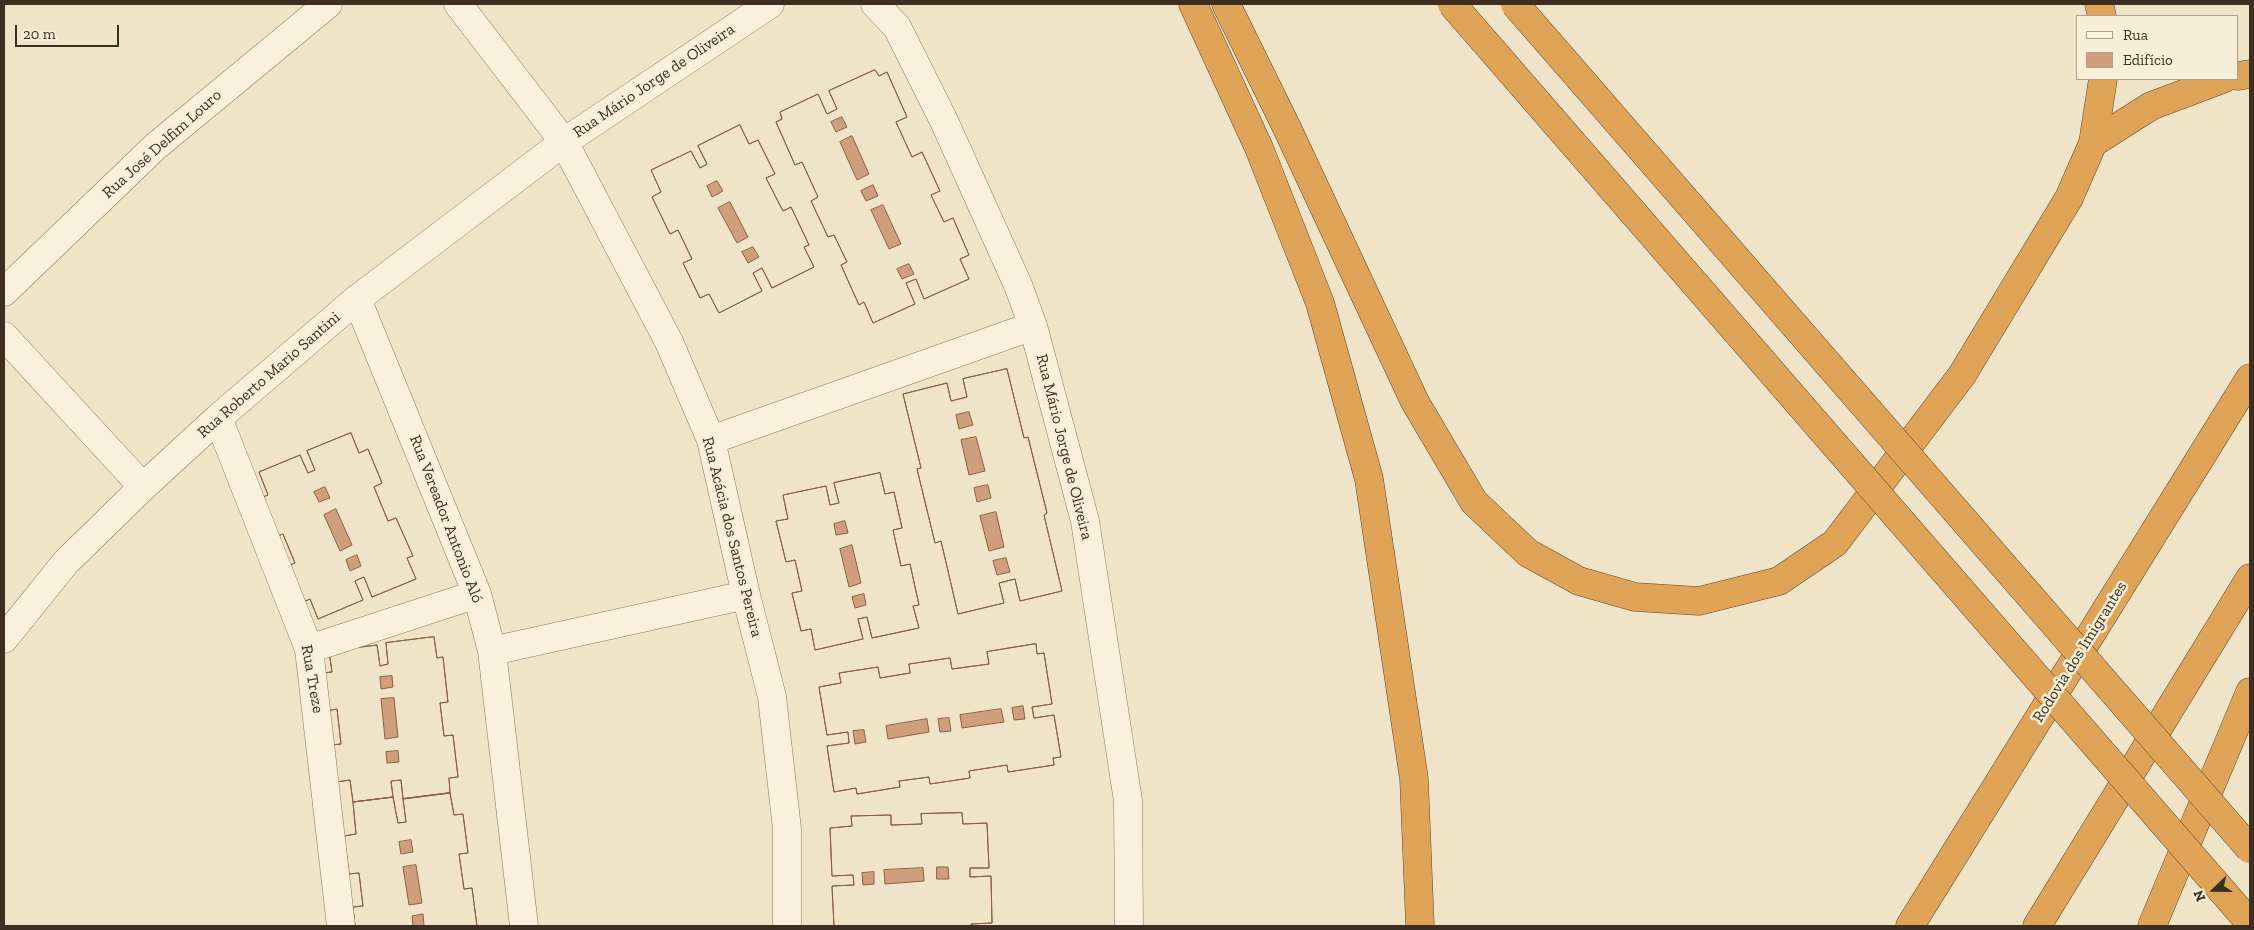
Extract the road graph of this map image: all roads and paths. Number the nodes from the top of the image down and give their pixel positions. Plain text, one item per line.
1 (328, 4) edge
2 (458, 4) edge
3 (770, 4) edge
4 (875, 4) edge
5 (1193, 4) edge
6 (1226, 4) edge
7 (1452, 4) edge
8 (1515, 4) edge
9 (2103, 80) edge
10 (2217, 80) edge
11 (564, 142) junction
12 (2093, 143) junction
13 (4, 292) edge
14 (357, 299) junction
15 (1032, 326) junction
16 (4, 336) edge
17 (2250, 378) edge
18 (218, 418) junction
19 (711, 440) junction
20 (143, 487) junction
21 (2250, 578) edge
22 (478, 594) junction
23 (746, 595) junction
24 (4, 639) edge
25 (309, 649) junction
26 (492, 651) junction
27 (2250, 692) edge
28 (2250, 849) edge
29 (2250, 923) edge
30 (341, 926) edge
31 (524, 926) edge
32 (787, 926) edge
33 (1129, 926) edge
34 (1420, 926) edge
35 (1910, 926) edge
36 (2037, 926) edge
37 (2152, 926) edge

1 - 13 street, Rua José Delfim Louro
2 - 11 street, Rua Acácia dos Santos Pereira
3 - 11 street, Rua Mário Jorge de Oliveira
4 - 15 street, Rua Mário Jorge de Oliveira
5 - 34 highway
6 - 12 highway
7 - 29 highway, bridge
8 - 28 highway, bridge
9 - 12 highway
10 - 12 highway
11 - 14 street, Rua Roberto Mario Santini
11 - 19 street, Rua Acácia dos Santos Pereira
14 - 18 street, Rua Roberto Mario Santini
14 - 22 street, Rua Vereador Antonio Aló
15 - 19 street
15 - 33 street, Rua Mário Jorge de Oliveira
16 - 20 street
17 - 35 highway, Rodovia dos Imigrantes
18 - 20 street, Rua Roberto Mario Santini
18 - 25 street, Rua Treze
19 - 23 street, Rua Acácia dos Santos Pereira
20 - 24 street, Rua Roberto Mario Santini
21 - 36 highway
22 - 25 street
22 - 26 street, Rua Vereador Antonio Aló
23 - 26 street
23 - 32 street, Rua Acácia dos Santos Pereira
25 - 30 street, Rua Treze
26 - 31 street, Rua Vereador Antonio Aló
27 - 37 highway

